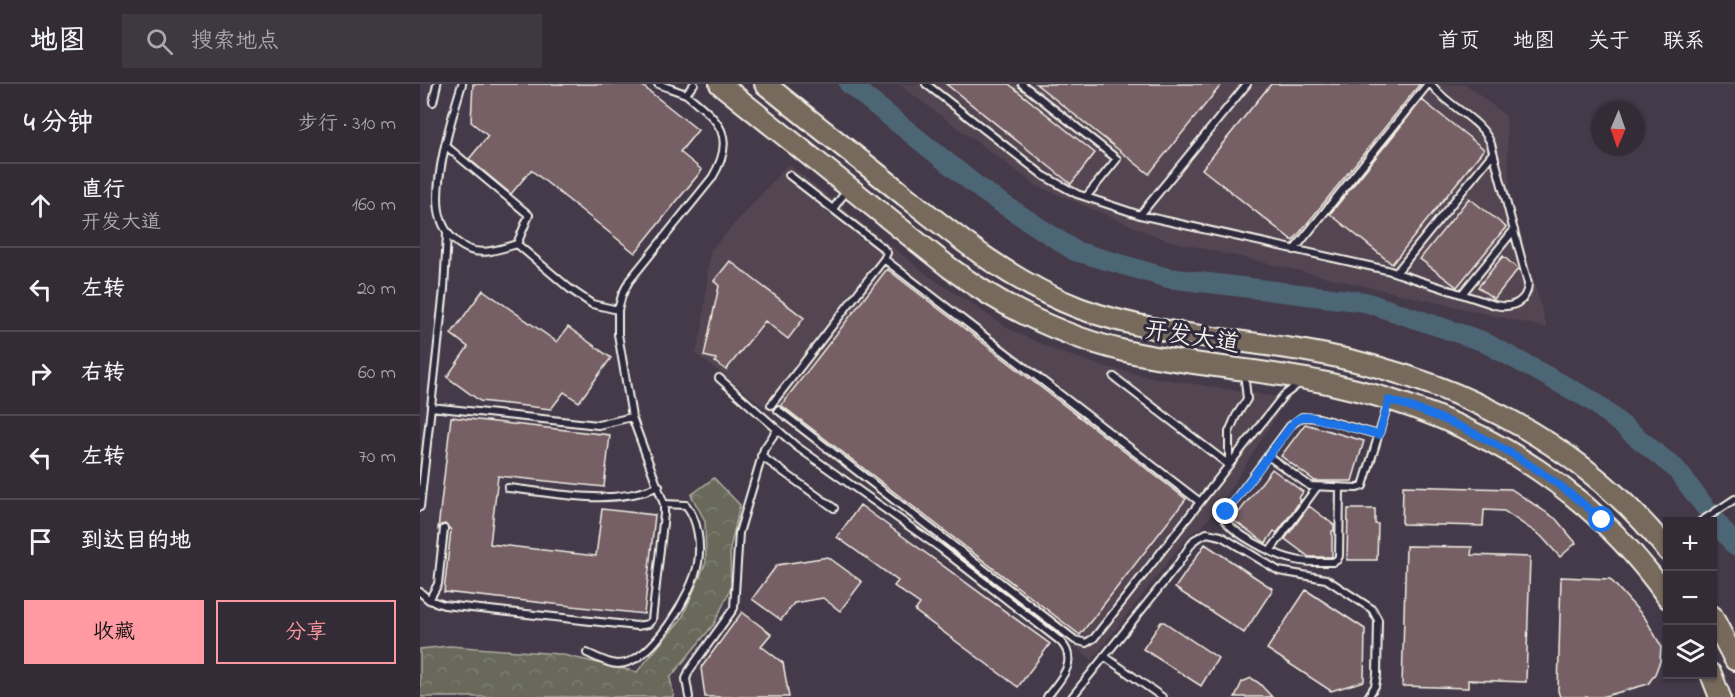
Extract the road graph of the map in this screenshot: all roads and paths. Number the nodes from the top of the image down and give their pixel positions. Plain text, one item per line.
1 (437, 84) edge
2 (462, 84) edge
3 (658, 84) edge
4 (694, 84) edge
5 (720, 84) edge
6 (765, 84) edge
7 (926, 84) edge
8 (1022, 84) edge
9 (1430, 84) edge
10 (1243, 85) edge
11 (686, 94) junction
12 (433, 102) dead end
13 (446, 146) junction
14 (1493, 153) junction
15 (789, 175) dead end
16 (850, 188) junction
17 (1086, 197) junction
18 (832, 209) junction
19 (1140, 215) junction
20 (1514, 230) junction
21 (447, 234) junction
22 (517, 244) junction
23 (1294, 250) junction
24 (884, 259) junction
25 (1396, 273) junction
26 (1462, 294) junction
27 (618, 310) junction
28 (1244, 370) junction
29 (1114, 377) dead end
30 (719, 378) dead end
31 (1306, 380) junction
32 (1389, 400) junction
33 (771, 405) dead end
34 (431, 407) junction
35 (778, 410) dead end
36 (632, 417) junction
37 (777, 430) junction
38 (1379, 435) junction
39 (761, 456) junction
40 (1268, 456) junction
41 (1229, 465) junction
42 (659, 486) junction
43 (1317, 487) junction
44 (508, 488) dead end
45 (1340, 488) junction
46 (1735, 499) edge
47 (1200, 502) junction
48 (664, 504) junction
49 (420, 507) edge
50 (834, 508) dead end
51 (1708, 517) edge
52 (444, 530) dead end
53 (1663, 546) edge
54 (1270, 551) junction
55 (420, 592) edge
56 (1663, 592) edge
57 (429, 600) junction
58 (1717, 624) edge
59 (587, 653) dead end
60 (1104, 656) junction
61 (1735, 660) edge
62 (1713, 679) edge
63 (689, 697) edge
64 (1047, 697) edge
65 (1072, 697) edge
66 (1162, 697) edge
67 (1368, 697) edge
68 (1720, 697) edge

1 - 12 lane
2 - 13 lane
3 - 11 lane
4 - 11 lane
5 - 16 main road, 开发大道
6 - 53 main road, 开发大道
7 - 17 lane
8 - 17 lane
9 - 14 lane
9 - 23 lane
10 - 19 lane
11 - 27 lane
13 - 21 lane
13 - 22 lane
14 - 20 lane
14 - 25 lane
15 - 18 lane
16 - 18 lane
16 - 28 main road, 开发大道
17 - 19 lane
18 - 24 lane
19 - 23 lane
20 - 26 lane
20 - 26 lane
21 - 22 lane
21 - 34 lane
22 - 27 lane
23 - 25 lane
24 - 33 lane
24 - 47 lane
25 - 26 lane
27 - 36 lane
28 - 31 main road, 开发大道
28 - 41 lane
29 - 41 lane
30 - 37 lane
31 - 32 main road, 开发大道
31 - 41 lane
32 - 38 lane
32 - 56 main road, 开发大道
34 - 36 lane
34 - 49 lane
35 - 47 lane
36 - 42 lane
37 - 39 lane
37 - 64 lane
38 - 40 lane
38 - 45 lane
39 - 50 lane
39 - 63 lane
40 - 43 lane
40 - 54 lane
41 - 47 lane
42 - 44 lane
42 - 48 lane
43 - 45 lane
43 - 54 lane
45 - 54 lane
46 - 51 lane
48 - 57 lane
48 - 59 lane
52 - 57 lane
55 - 57 lane
58 - 61 main road
60 - 65 lane
60 - 66 lane
60 - 67 lane
62 - 68 main road

